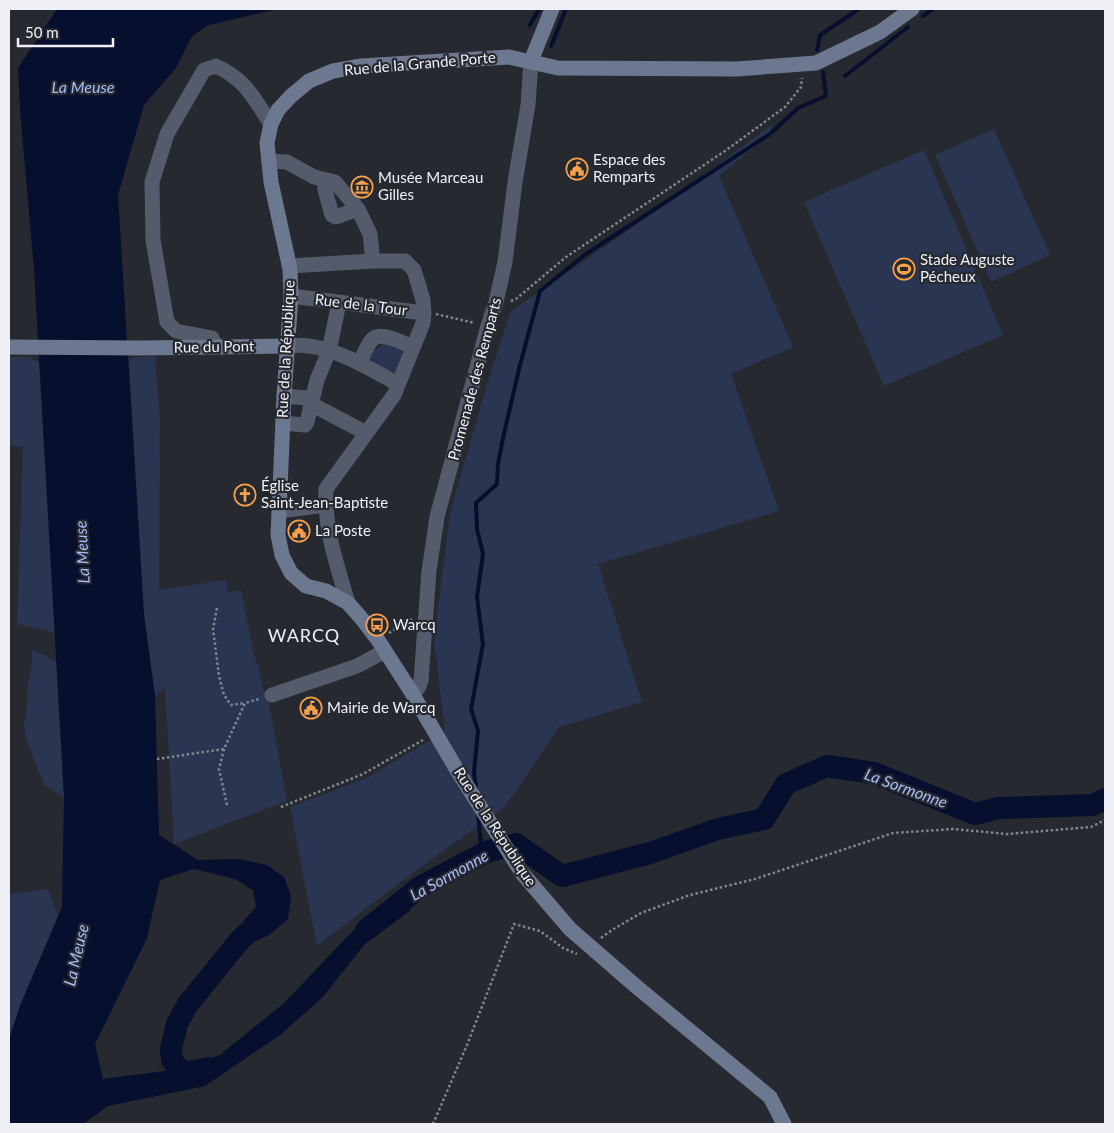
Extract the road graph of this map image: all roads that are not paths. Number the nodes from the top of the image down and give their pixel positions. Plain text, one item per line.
1 (552, 9) edge
2 (912, 9) edge
3 (531, 61) junction
4 (271, 124) junction
5 (269, 161) junction
6 (325, 180) junction
7 (358, 209) junction
8 (373, 261) junction
9 (289, 266) junction
10 (291, 296) junction
11 (339, 303) junction
12 (424, 316) junction
13 (288, 346) junction
14 (10, 347) edge
15 (216, 347) junction
16 (413, 347) junction
17 (329, 351) junction
18 (360, 363) junction
19 (398, 384) junction
20 (284, 396) junction
21 (311, 402) junction
22 (283, 423) junction
23 (366, 433) junction
24 (325, 505) junction
25 (280, 511) junction
26 (348, 603) junction
27 (381, 646) junction
28 (412, 694) junction
29 (272, 695) road end
30 (784, 1124) edge

1 - 3 main road
2 - 3 main road, Rue de la Grande Porte
3 - 4 main road, Rue de la Grande Porte
3 - 28 street, Promenade des Remparts
4 - 5 main road, Rue de la République
4 - 15 street
5 - 6 street
5 - 9 main road, Rue de la République
6 - 7 street
6 - 7 street
7 - 8 street
8 - 9 street
8 - 12 street
9 - 10 main road, Rue de la République
10 - 11 street, Rue de la Tour
10 - 13 main road, Rue de la République
11 - 12 street, Rue de la Tour
11 - 17 street
12 - 16 street
13 - 15 main road, Rue du Pont
13 - 17 street
13 - 20 main road, Rue de la République
14 - 15 main road, Rue du Pont
16 - 18 street
16 - 19 street
17 - 18 street
17 - 21 street
18 - 19 street
19 - 23 street
20 - 21 street
20 - 22 main road, Rue de la République
21 - 22 street
21 - 23 street
22 - 25 main road, Rue de la République
23 - 24 street
24 - 25 street
24 - 26 street
25 - 26 main road, Rue de la République
26 - 27 main road, Rue de la République
27 - 28 main road, Rue de la République
27 - 29 street
28 - 30 main road, Rue de la République

